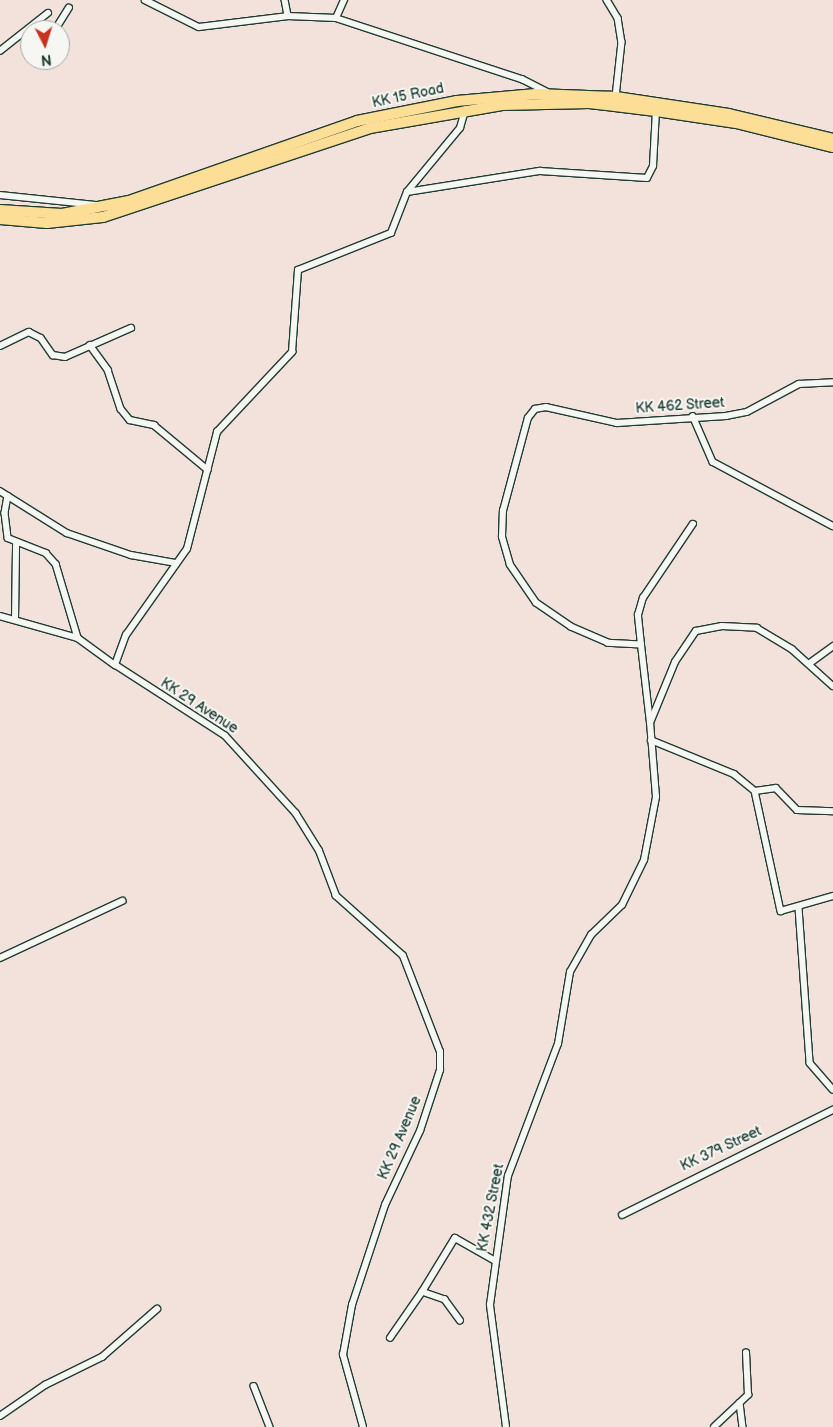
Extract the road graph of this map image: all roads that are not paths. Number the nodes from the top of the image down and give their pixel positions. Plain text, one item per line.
1 (145, 0) edge
2 (285, 0) edge
3 (344, 0) edge
4 (607, 0) edge
5 (69, 8) dead end
6 (48, 12) dead end
7 (288, 16) junction
8 (336, 18) junction
9 (61, 20) edge
10 (0, 51) edge
11 (552, 94) junction
12 (616, 96) junction
13 (656, 106) junction
14 (465, 108) junction
15 (833, 139) edge
16 (833, 147) edge
17 (407, 192) junction
18 (0, 195) edge
19 (101, 206) junction
20 (0, 210) edge
21 (0, 219) edge
22 (131, 328) dead end
23 (90, 345) junction
24 (0, 346) edge
25 (833, 382) edge
26 (693, 416) junction
27 (208, 470) junction
28 (0, 491) edge
29 (8, 496) junction
30 (693, 524) dead end
31 (833, 526) edge
32 (16, 544) junction
33 (176, 563) junction
34 (0, 616) edge
35 (15, 620) junction
36 (78, 638) junction
37 (642, 645) junction
38 (833, 646) edge
39 (810, 663) junction
40 (115, 665) junction
41 (833, 686) edge
42 (650, 724) junction
43 (652, 740) junction
44 (755, 791) junction
45 (833, 811) edge
46 (833, 896) edge
47 (122, 901) dead end
48 (799, 908) junction
49 (0, 958) edge
50 (833, 1089) edge
51 (833, 1110) edge
52 (622, 1215) dead end
53 (494, 1260) junction
54 (422, 1292) junction
55 (157, 1309) dead end
56 (460, 1321) dead end
57 (390, 1338) dead end
58 (746, 1353) dead end
59 (254, 1386) dead end
60 (740, 1403) junction
61 (0, 1416) edge
62 (270, 1427) edge
63 (363, 1427) edge
64 (506, 1427) edge
65 (714, 1427) edge
66 (743, 1427) edge

1 - 7 street
2 - 7 street
3 - 8 street
4 - 12 street
5 - 9 street
6 - 10 street
7 - 8 street
8 - 11 street
11 - 12 highway, KK 15 Road
11 - 19 highway, KK 15 Road
12 - 13 highway, KK 15 Road
13 - 14 highway, KK 15 Road
13 - 15 highway, KK 15 Road
13 - 16 highway, KK 15 Road
13 - 17 street
14 - 17 street
14 - 21 highway, KK 15 Road
17 - 27 street
18 - 19 street
19 - 20 highway, KK 15 Road
22 - 23 street
23 - 24 street
23 - 27 street
25 - 26 street, KK 462 Street
26 - 31 street
26 - 37 street, KK 462 Street
27 - 33 street
28 - 29 street
29 - 32 street
29 - 33 street
30 - 37 street
32 - 35 street
32 - 36 street
33 - 40 street
34 - 35 street
35 - 36 street
36 - 40 street, KK 29 Avenue
37 - 42 street
38 - 39 street
39 - 41 street
39 - 42 street
40 - 63 street, KK 29 Avenue
42 - 43 street
43 - 44 street
43 - 53 street, KK 432 Street
44 - 45 street
44 - 48 street
46 - 48 street
47 - 49 street
48 - 50 street
51 - 52 street, KK 379 Street
53 - 54 street
53 - 64 street, KK 432 Street
54 - 56 street
54 - 57 street
55 - 61 street
58 - 60 street
59 - 62 street
60 - 65 street
60 - 66 street

